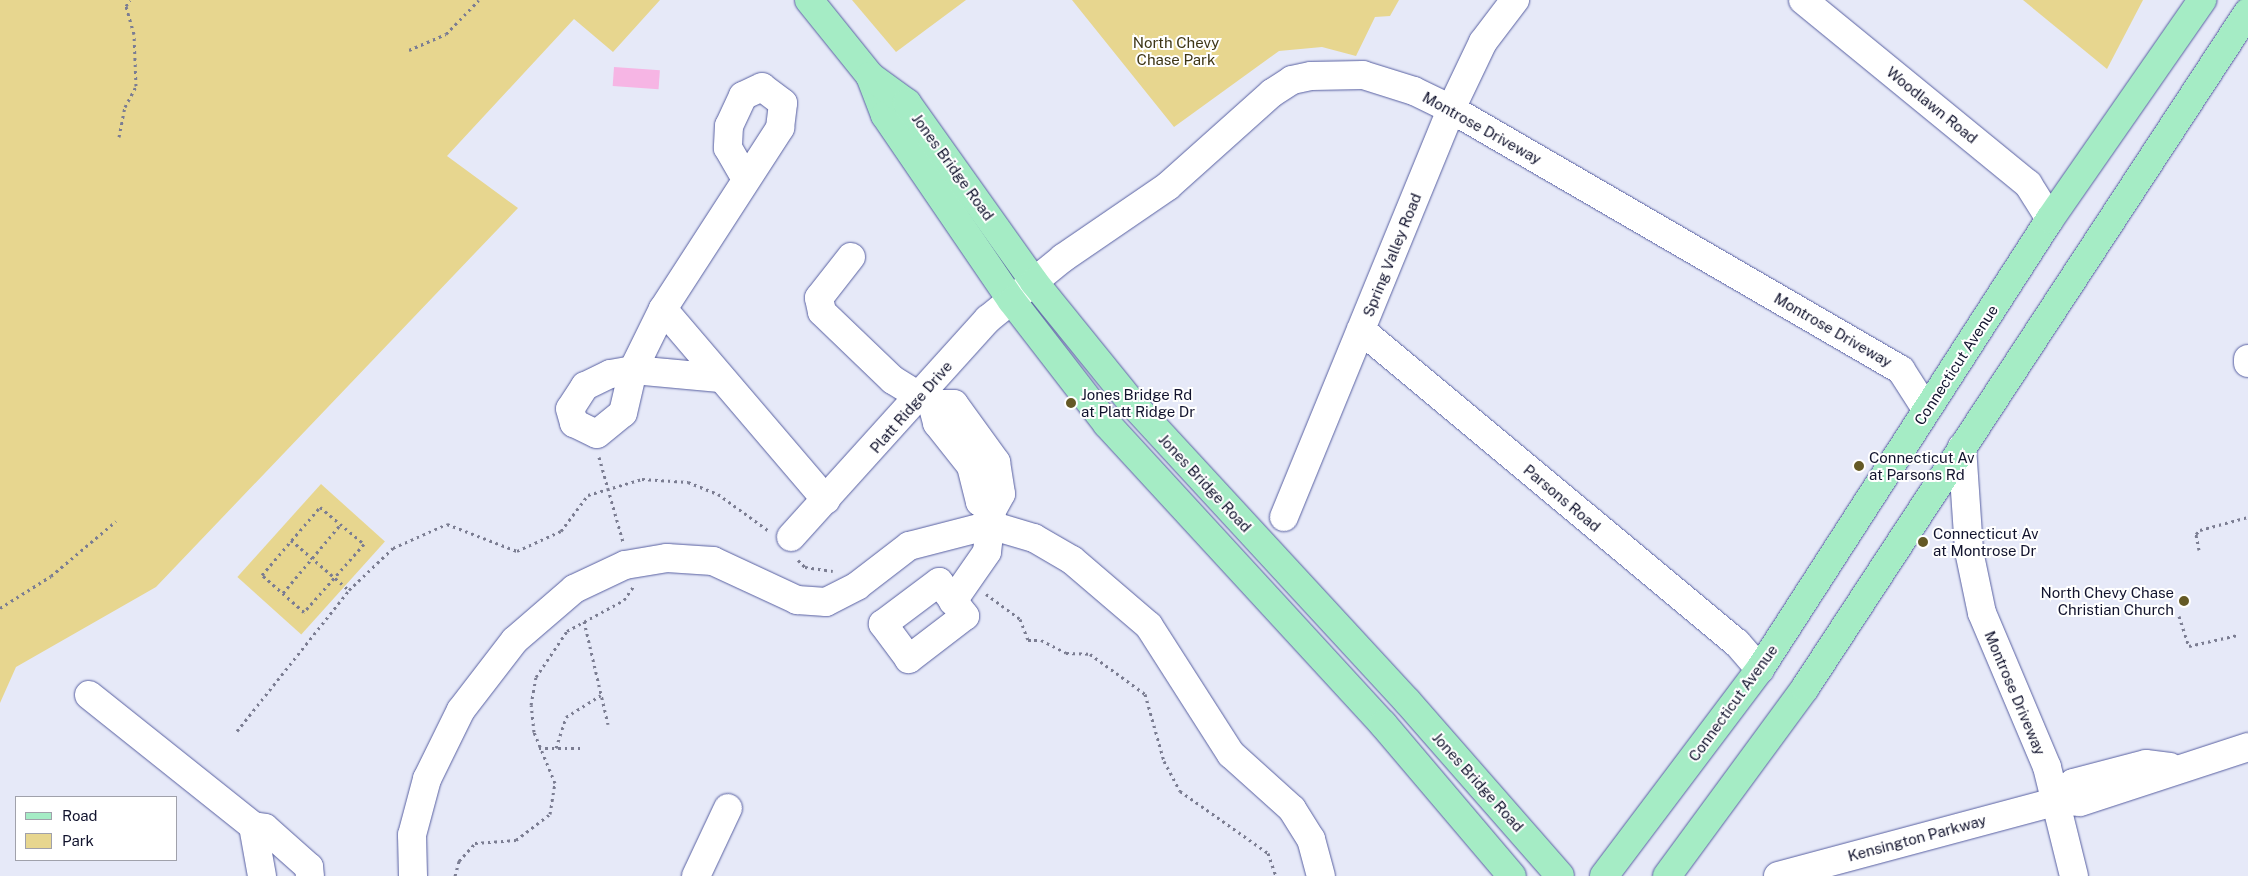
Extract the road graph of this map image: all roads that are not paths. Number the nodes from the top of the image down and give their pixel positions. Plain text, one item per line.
1 (809, 0) edge
2 (1515, 0) edge
3 (1803, 0) edge
4 (2202, 0) edge
5 (2248, 12) edge
6 (870, 76) junction
7 (1451, 109) junction
8 (746, 179) dead end
9 (2050, 219) junction
10 (851, 257) dead end
11 (1034, 282) junction
12 (1012, 301) junction
13 (663, 309) junction
14 (1361, 330) junction
15 (2248, 359) edge
16 (2248, 363) edge
17 (633, 370) junction
18 (720, 378) junction
19 (927, 400) junction
20 (1926, 409) junction
21 (1962, 447) junction
22 (826, 500) junction
23 (1284, 517) dead end
24 (991, 518) junction
25 (785, 542) road end
26 (953, 601) dead end
27 (1760, 669) junction
28 (89, 695) dead end
29 (2248, 747) edge
30 (2057, 801) junction
31 (728, 808) dead end
32 (253, 826) junction
33 (262, 876) edge
34 (310, 876) edge
35 (413, 876) edge
36 (696, 876) edge
37 (1322, 876) edge
38 (1512, 876) edge
39 (1560, 876) edge
40 (1604, 876) edge
41 (1667, 876) edge
42 (1778, 876) edge
43 (2074, 876) edge

1 - 6 main road, Jones Bridge Road
2 - 7 street, Spring Valley Road
3 - 9 street, Woodlawn Road
4 - 9 main road, Connecticut Avenue
5 - 21 main road
6 - 11 main road, Jones Bridge Road
6 - 12 main road, Jones Bridge Road
7 - 11 street, Montrose Driveway
7 - 14 street, Spring Valley Road
7 - 20 street, Montrose Driveway
8 - 13 street
9 - 20 main road, Connecticut Avenue
10 - 19 street
11 - 12 street, Platt Ridge Drive
11 - 39 main road, Jones Bridge Road
12 - 19 street, Platt Ridge Drive
12 - 38 main road, Jones Bridge Road
13 - 17 street
13 - 18 street
14 - 23 street, Spring Valley Road
14 - 27 street, Parsons Road
15 - 16 street
17 - 17 street
17 - 18 street
18 - 22 street
19 - 22 street, Platt Ridge Drive
19 - 24 street
20 - 27 main road, Connecticut Avenue
21 - 30 street, Montrose Driveway
21 - 41 main road
22 - 25 street, Platt Ridge Drive
24 - 26 street
24 - 35 street
24 - 37 street
27 - 40 main road, Connecticut Avenue
28 - 32 street
29 - 30 street
30 - 42 street, Kensington Parkway
30 - 43 street, Montrose Driveway
31 - 36 street
32 - 33 street
32 - 34 street

